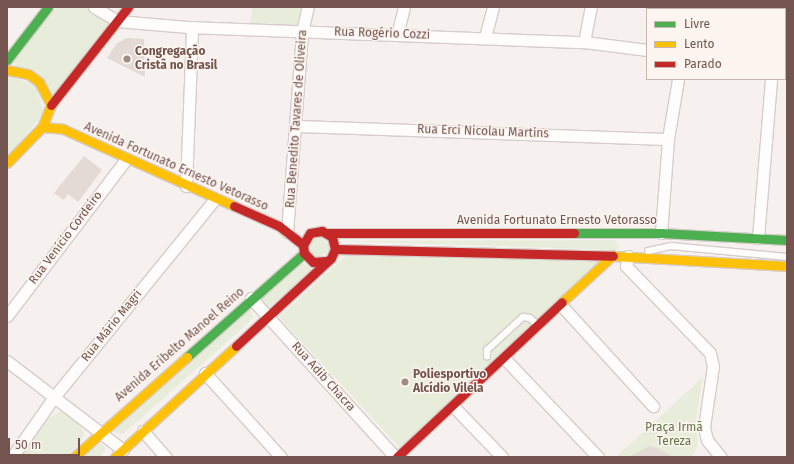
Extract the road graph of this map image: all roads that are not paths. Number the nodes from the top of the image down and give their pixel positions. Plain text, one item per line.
1 (48, 7) edge
2 (94, 7) edge
3 (128, 7) edge
4 (308, 7) edge
5 (404, 7) edge
6 (493, 7) edge
7 (591, 7) edge
8 (117, 21) junction
9 (192, 27) junction
10 (302, 32) junction
11 (397, 35) junction
12 (485, 37) junction
13 (584, 42) junction
14 (646, 50) edge
15 (7, 60) edge
16 (7, 70) edge
17 (678, 80) edge
18 (771, 80) edge
19 (50, 107) junction
20 (297, 126) junction
21 (42, 127) junction
22 (63, 129) junction
23 (668, 139) junction
24 (126, 159) junction
25 (7, 163) edge
26 (186, 186) junction
27 (215, 199) junction
28 (285, 229) junction
29 (317, 231) junction
30 (327, 233) junction
31 (661, 233) junction
32 (758, 238) junction
33 (787, 240) edge
34 (671, 246) junction
35 (303, 249) junction
36 (335, 249) junction
37 (584, 254) junction
38 (613, 255) junction
39 (756, 255) junction
40 (628, 256) junction
41 (787, 257) edge
42 (326, 262) junction
43 (771, 265) junction
44 (787, 266) edge
45 (593, 275) junction
46 (251, 298) junction
47 (561, 305) junction
48 (7, 316) edge
49 (268, 316) junction
50 (539, 326) junction
51 (487, 357) dead end
52 (504, 358) junction
53 (7, 361) edge
54 (204, 374) junction
55 (54, 397) junction
56 (453, 406) junction
57 (653, 406) dead end
58 (142, 431) junction
59 (99, 432) junction
60 (119, 454) edge
61 (598, 456) edge
62 (12, 457) edge
63 (74, 457) edge
64 (166, 457) edge
65 (281, 457) edge
66 (396, 457) edge
67 (502, 457) edge
68 (721, 457) edge

1 - 15 main road
2 - 8 street
3 - 8 main road
4 - 10 street, Rua Benedito Tavares de Oliveira
5 - 11 street
6 - 12 street
7 - 13 street
8 - 9 street, Rua Rogério Cozzi
8 - 19 main road
9 - 10 street, Rua Rogério Cozzi
9 - 26 street
10 - 11 street, Rua Rogério Cozzi
10 - 20 street, Rua Benedito Tavares de Oliveira
11 - 12 street, Rua Rogério Cozzi
12 - 13 street, Rua Rogério Cozzi
13 - 14 street, Rua Rogério Cozzi
16 - 19 main road, Avenida Fortunato Ernesto Vetorasso
17 - 23 street
18 - 32 street
19 - 21 main road
19 - 22 main road, Avenida Fortunato Ernesto Vetorasso
20 - 23 street, Rua Erci Nicolau Martins
20 - 28 street, Rua Benedito Tavares de Oliveira
21 - 22 main road, Avenida Fortunato Ernesto Vetorasso
21 - 25 main road
22 - 24 main road, Avenida Fortunato Ernesto Vetorasso
23 - 31 street
24 - 26 main road, Avenida Fortunato Ernesto Vetorasso
24 - 48 street, Rua Venício Cordeiro
26 - 27 main road, Avenida Fortunato Ernesto Vetorasso
27 - 28 main road, Avenida Fortunato Ernesto Vetorasso
27 - 55 street, Rua Mário Magri
28 - 29 main road, Avenida Fortunato Ernesto Vetorasso
28 - 35 main road, Avenida Fortunato Ernesto Vetorasso
29 - 30 main road
29 - 35 main road
30 - 31 main road, Avenida Fortunato Ernesto Vetorasso
30 - 36 main road
31 - 32 main road, Avenida Fortunato Ernesto Vetorasso
31 - 34 lane
32 - 33 main road, Avenida Fortunato Ernesto Vetorasso
34 - 39 lane
34 - 40 lane
35 - 42 main road
35 - 46 main road, Avenida Eribelto Manoel Reino
36 - 37 main road
36 - 42 main road
37 - 38 main road
37 - 45 main road
38 - 40 main road
38 - 45 main road
39 - 41 lane
39 - 43 lane
40 - 43 main road
40 - 68 street
42 - 49 main road
43 - 44 main road
45 - 47 main road
46 - 49 street, Rua Adib Chacra
46 - 59 main road, Avenida Eribelto Manoel Reino
47 - 50 main road
47 - 57 street
49 - 54 main road
49 - 66 street, Rua Adib Chacra
50 - 51 lane
50 - 52 main road
52 - 56 main road
52 - 61 street
53 - 55 street
54 - 58 main road
54 - 65 street
55 - 59 street
55 - 62 street, Rua Mário Magri
56 - 66 main road
56 - 67 street
58 - 60 main road
58 - 64 street
59 - 60 street
59 - 63 main road, Avenida Eribelto Manoel Reino

